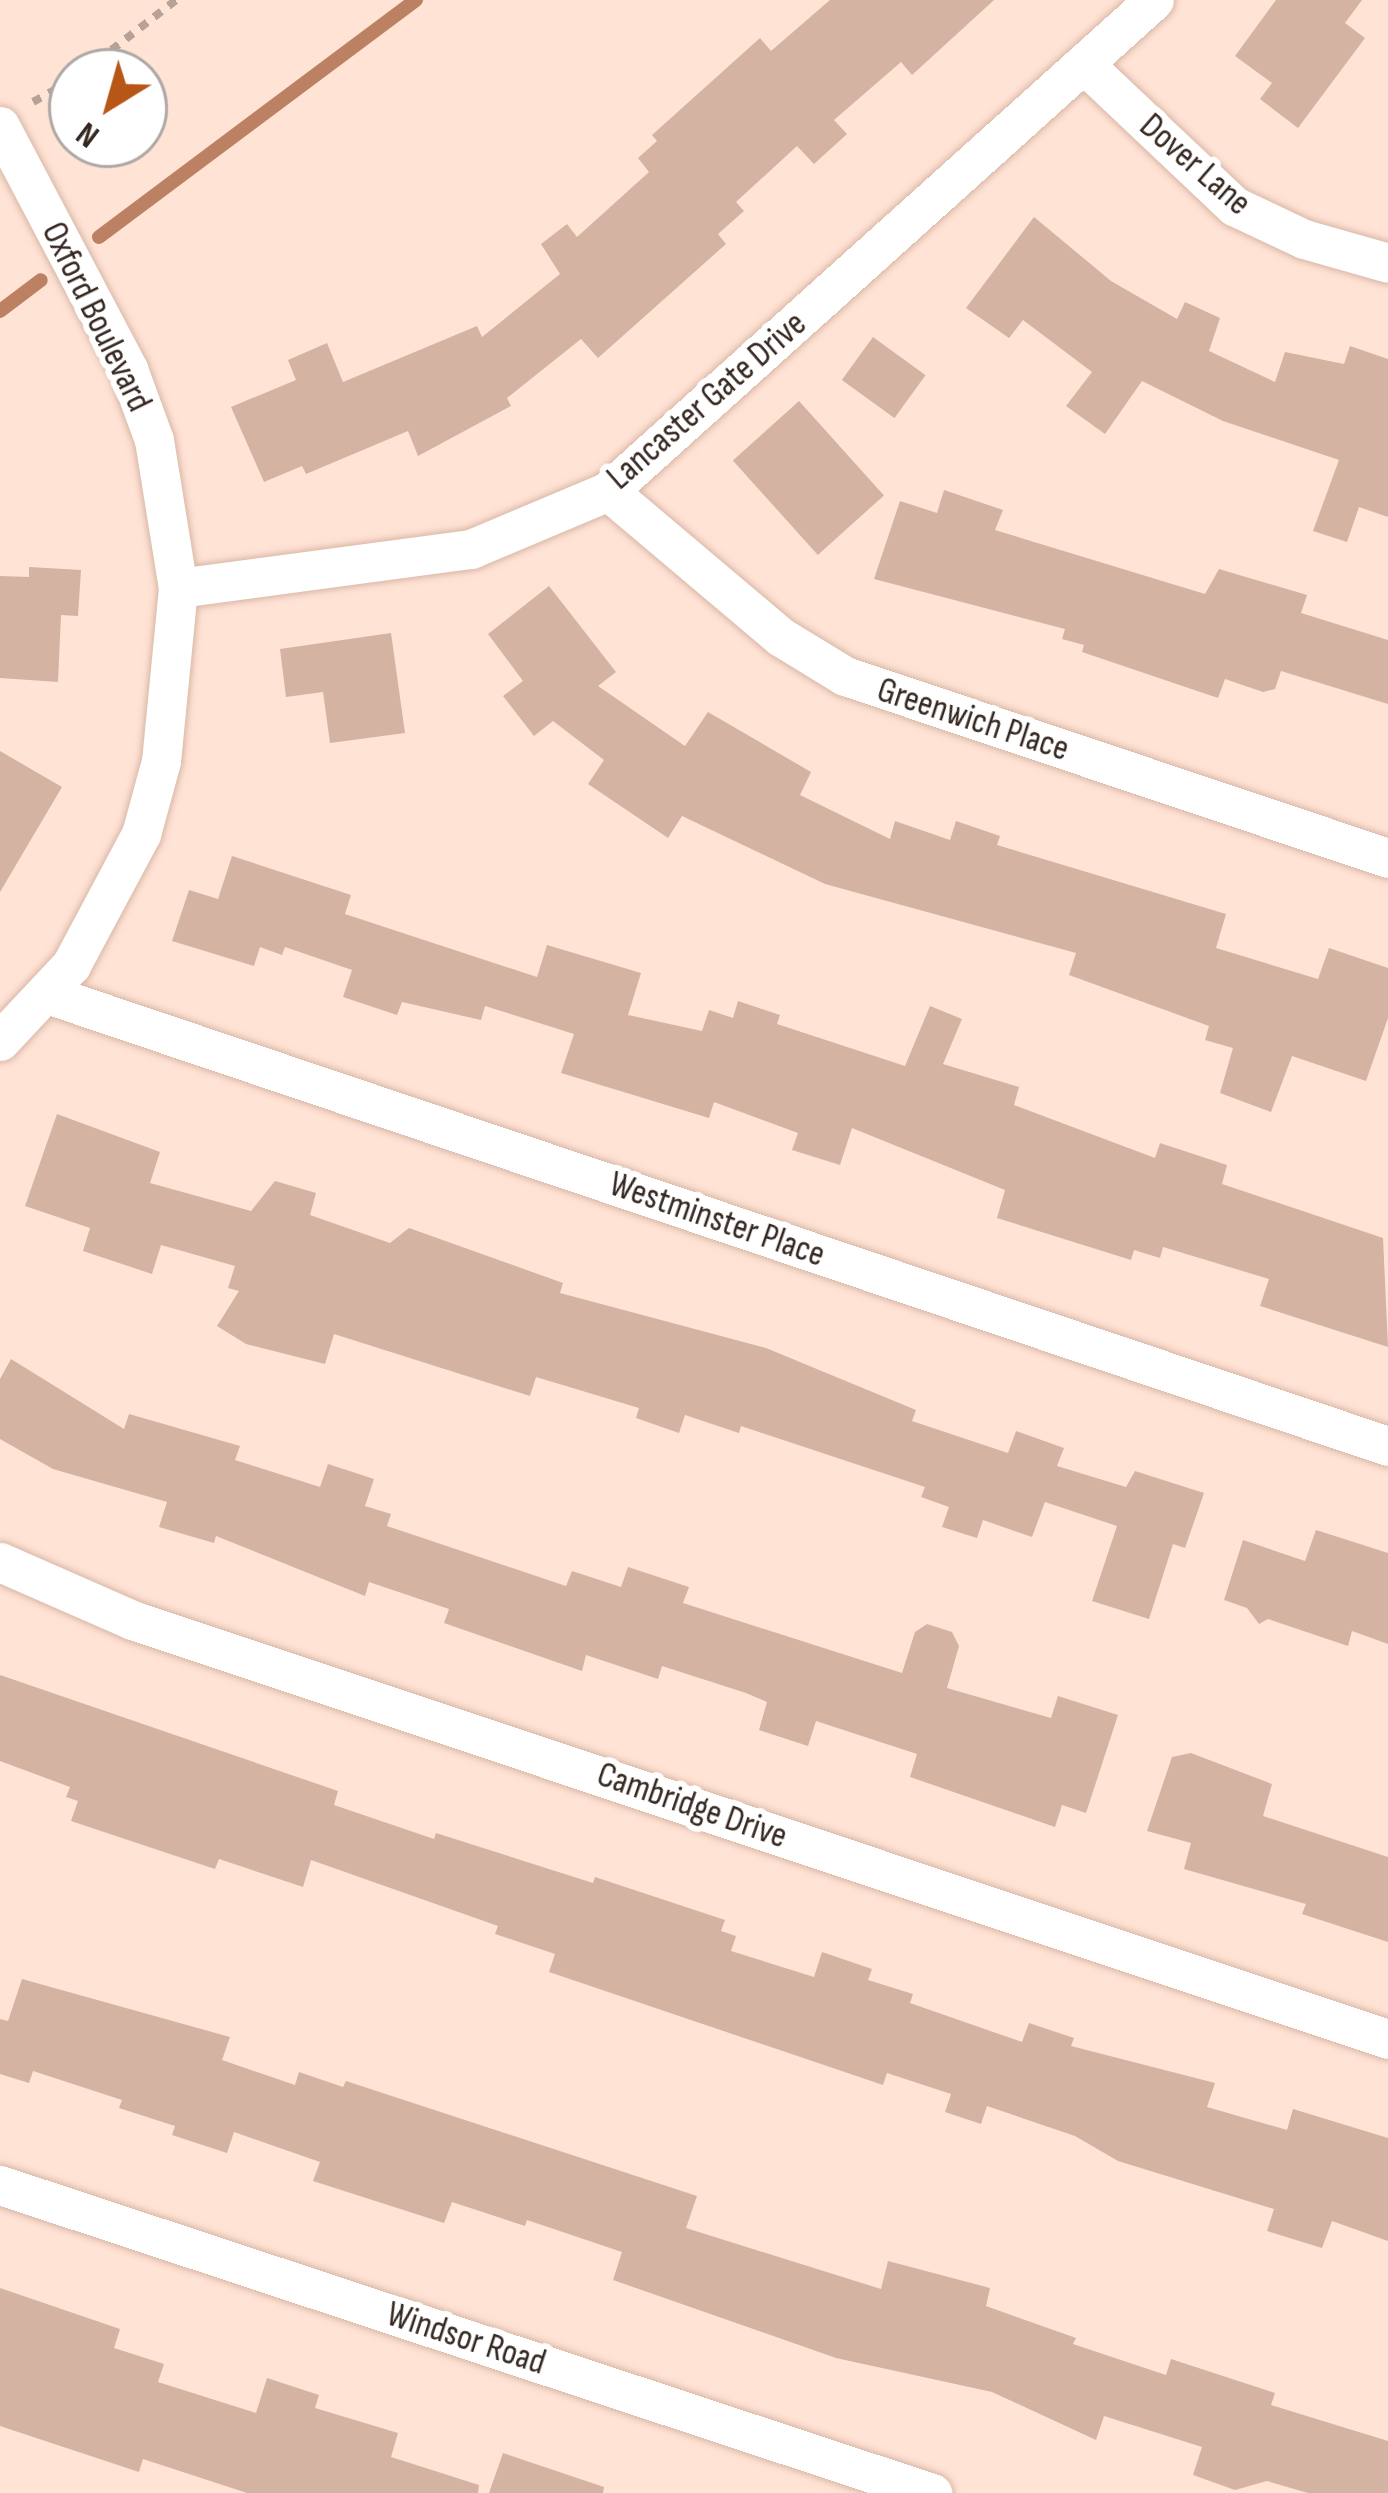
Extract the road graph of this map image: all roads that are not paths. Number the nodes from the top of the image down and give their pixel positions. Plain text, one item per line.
1 (1154, 0) edge
2 (1085, 65) junction
3 (0, 126) edge
4 (1388, 262) edge
5 (608, 490) junction
6 (178, 589) junction
7 (1388, 858) edge
8 (46, 994) junction
9 (0, 1041) edge
10 (1388, 1446) edge
11 (0, 1562) edge
12 (1388, 2039) edge
13 (0, 2185) edge
14 (932, 2493) edge

1 - 2 street, Lancaster Gate Drive
2 - 4 street, Dover Lane
2 - 5 street, Lancaster Gate Drive
3 - 6 street, Oxford Boulevard
5 - 6 street, Lancaster Gate Drive
5 - 7 street, Greenwich Place
6 - 8 street, Oxford Boulevard
8 - 9 street, Oxford Boulevard
8 - 10 street, Westminster Place
11 - 12 street, Cambridge Drive
13 - 14 street, Windsor Road

